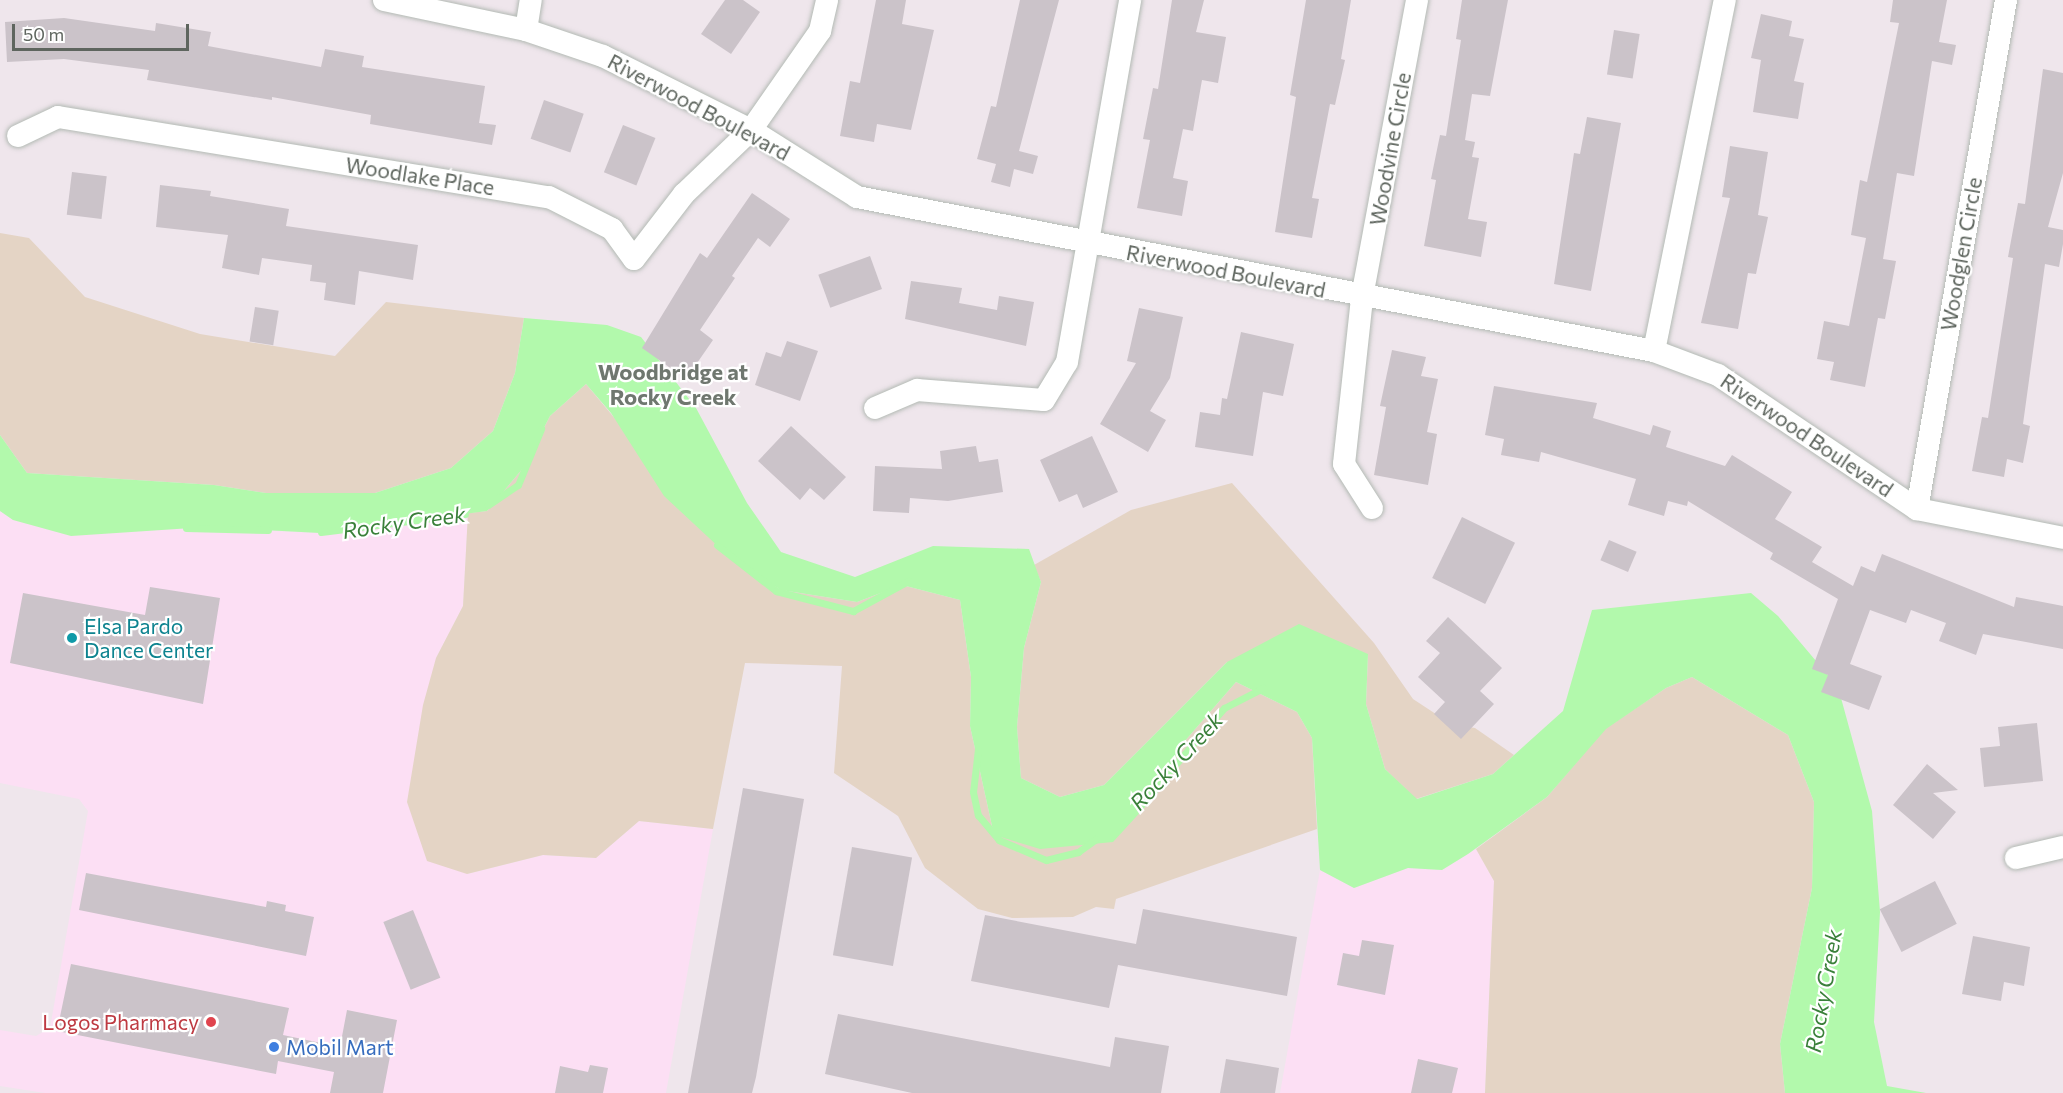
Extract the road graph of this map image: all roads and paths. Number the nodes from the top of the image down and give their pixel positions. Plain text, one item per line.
1 (384, 0) edge
2 (531, 0) edge
3 (827, 0) edge
4 (1130, 0) edge
5 (1417, 0) edge
6 (1725, 0) edge
7 (2006, 0) edge
8 (526, 30) junction
9 (751, 130) junction
10 (18, 136) dead end
11 (1087, 244) junction
12 (1362, 297) junction
13 (1654, 351) junction
14 (875, 408) dead end
15 (1372, 508) dead end
16 (1917, 509) junction
17 (2063, 538) edge
18 (2063, 847) edge
19 (2016, 858) dead end

1 - 8 street, Riverwood Boulevard
2 - 8 street
3 - 9 street
4 - 11 street
5 - 12 street, Woodvine Circle
6 - 13 street
7 - 16 street, Woodglen Circle
8 - 9 street, Riverwood Boulevard
9 - 10 street, Woodlake Place
9 - 11 street, Riverwood Boulevard
11 - 12 street, Riverwood Boulevard
11 - 14 street
12 - 13 street, Riverwood Boulevard
12 - 15 street, Woodvine Circle
13 - 16 street, Riverwood Boulevard
16 - 17 street, Riverwood Boulevard
18 - 19 street

